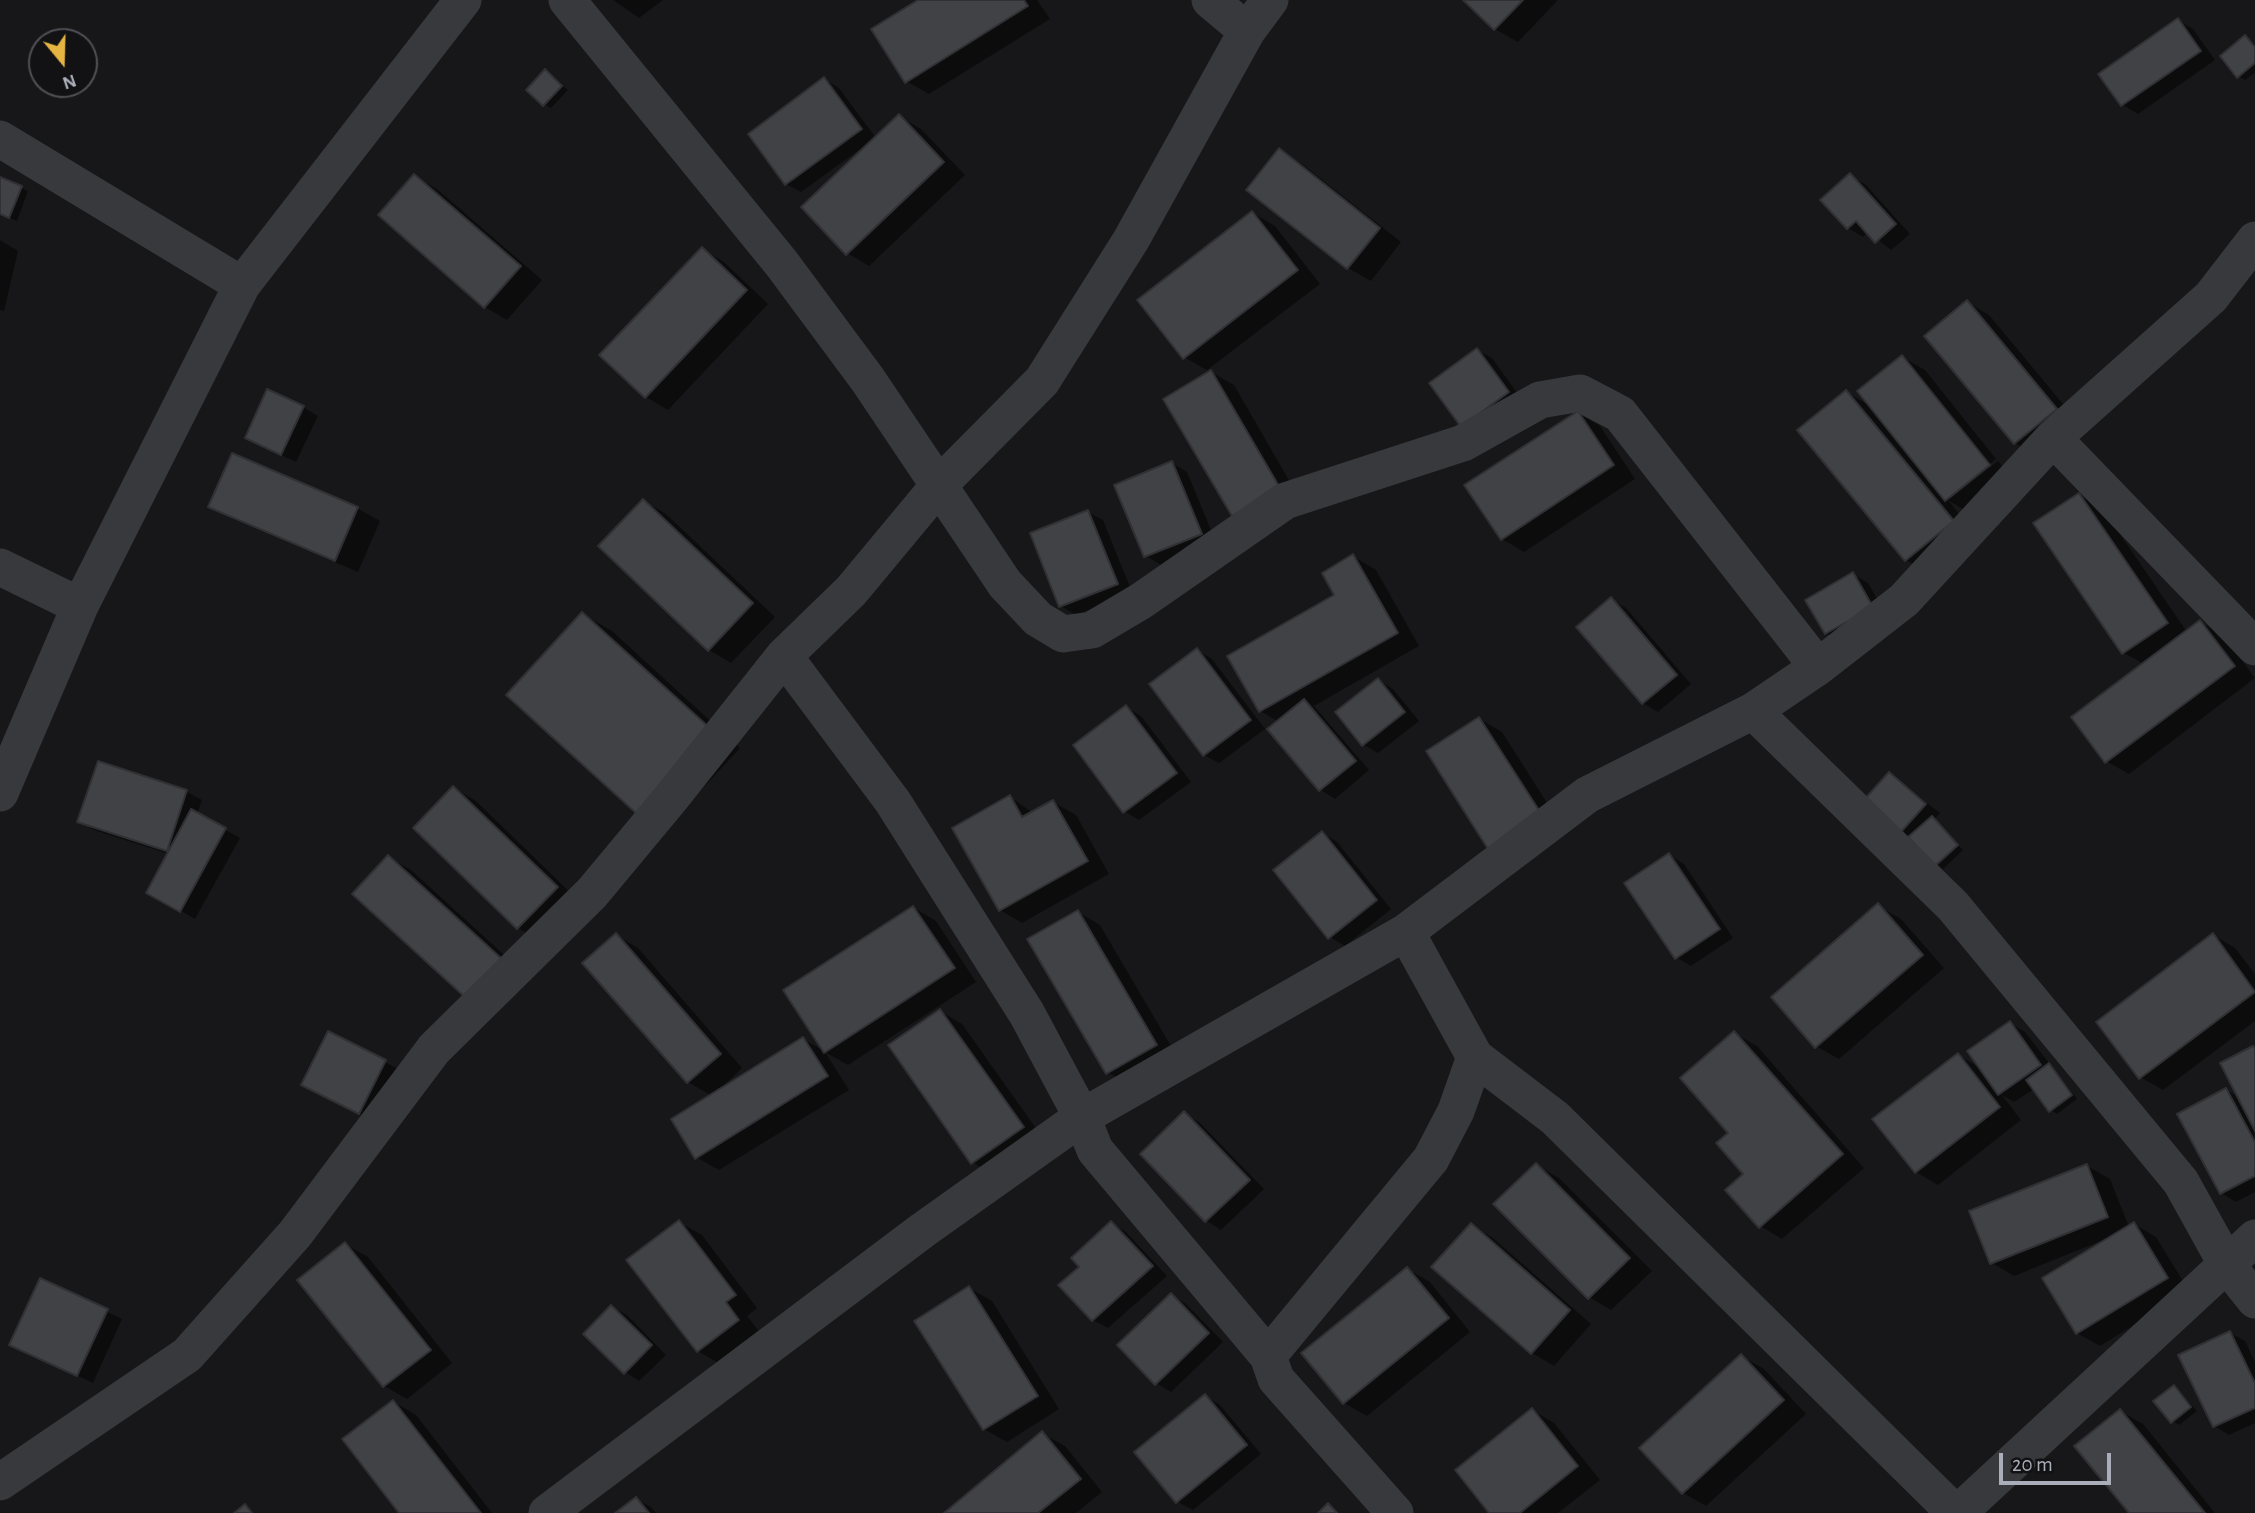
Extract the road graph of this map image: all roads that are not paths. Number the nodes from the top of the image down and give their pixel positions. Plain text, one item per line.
1 (463, 0) edge
2 (567, 0) edge
3 (1210, 0) edge
4 (1270, 0) edge
5 (1247, 32) junction
6 (0, 139) edge
7 (2255, 240) edge
8 (242, 285) junction
9 (2053, 438) junction
10 (940, 484) junction
11 (0, 567) edge
12 (80, 606) junction
13 (2255, 647) edge
14 (784, 656) junction
15 (1818, 667) junction
16 (1753, 711) junction
17 (0, 793) edge
18 (1406, 932) junction
19 (1475, 1057) junction
20 (1082, 1116) junction
21 (2255, 1238) edge
22 (2227, 1265) junction
23 (2255, 1300) edge
24 (1268, 1356) junction
25 (0, 1482) edge
26 (547, 1513) edge
27 (1395, 1513) edge
28 (1956, 1513) edge

1 - 8 street
2 - 10 street
3 - 5 street
4 - 5 street
5 - 10 street
6 - 8 street
7 - 9 street
8 - 12 street
9 - 13 street
9 - 15 street
10 - 14 street
10 - 15 street
11 - 12 street
12 - 17 street
14 - 20 street
14 - 25 street
15 - 16 street
16 - 18 street
16 - 22 street
18 - 19 street
18 - 20 street
19 - 24 street
19 - 28 street
20 - 24 street
20 - 26 street
21 - 22 street
22 - 23 street
22 - 28 street
24 - 27 street

